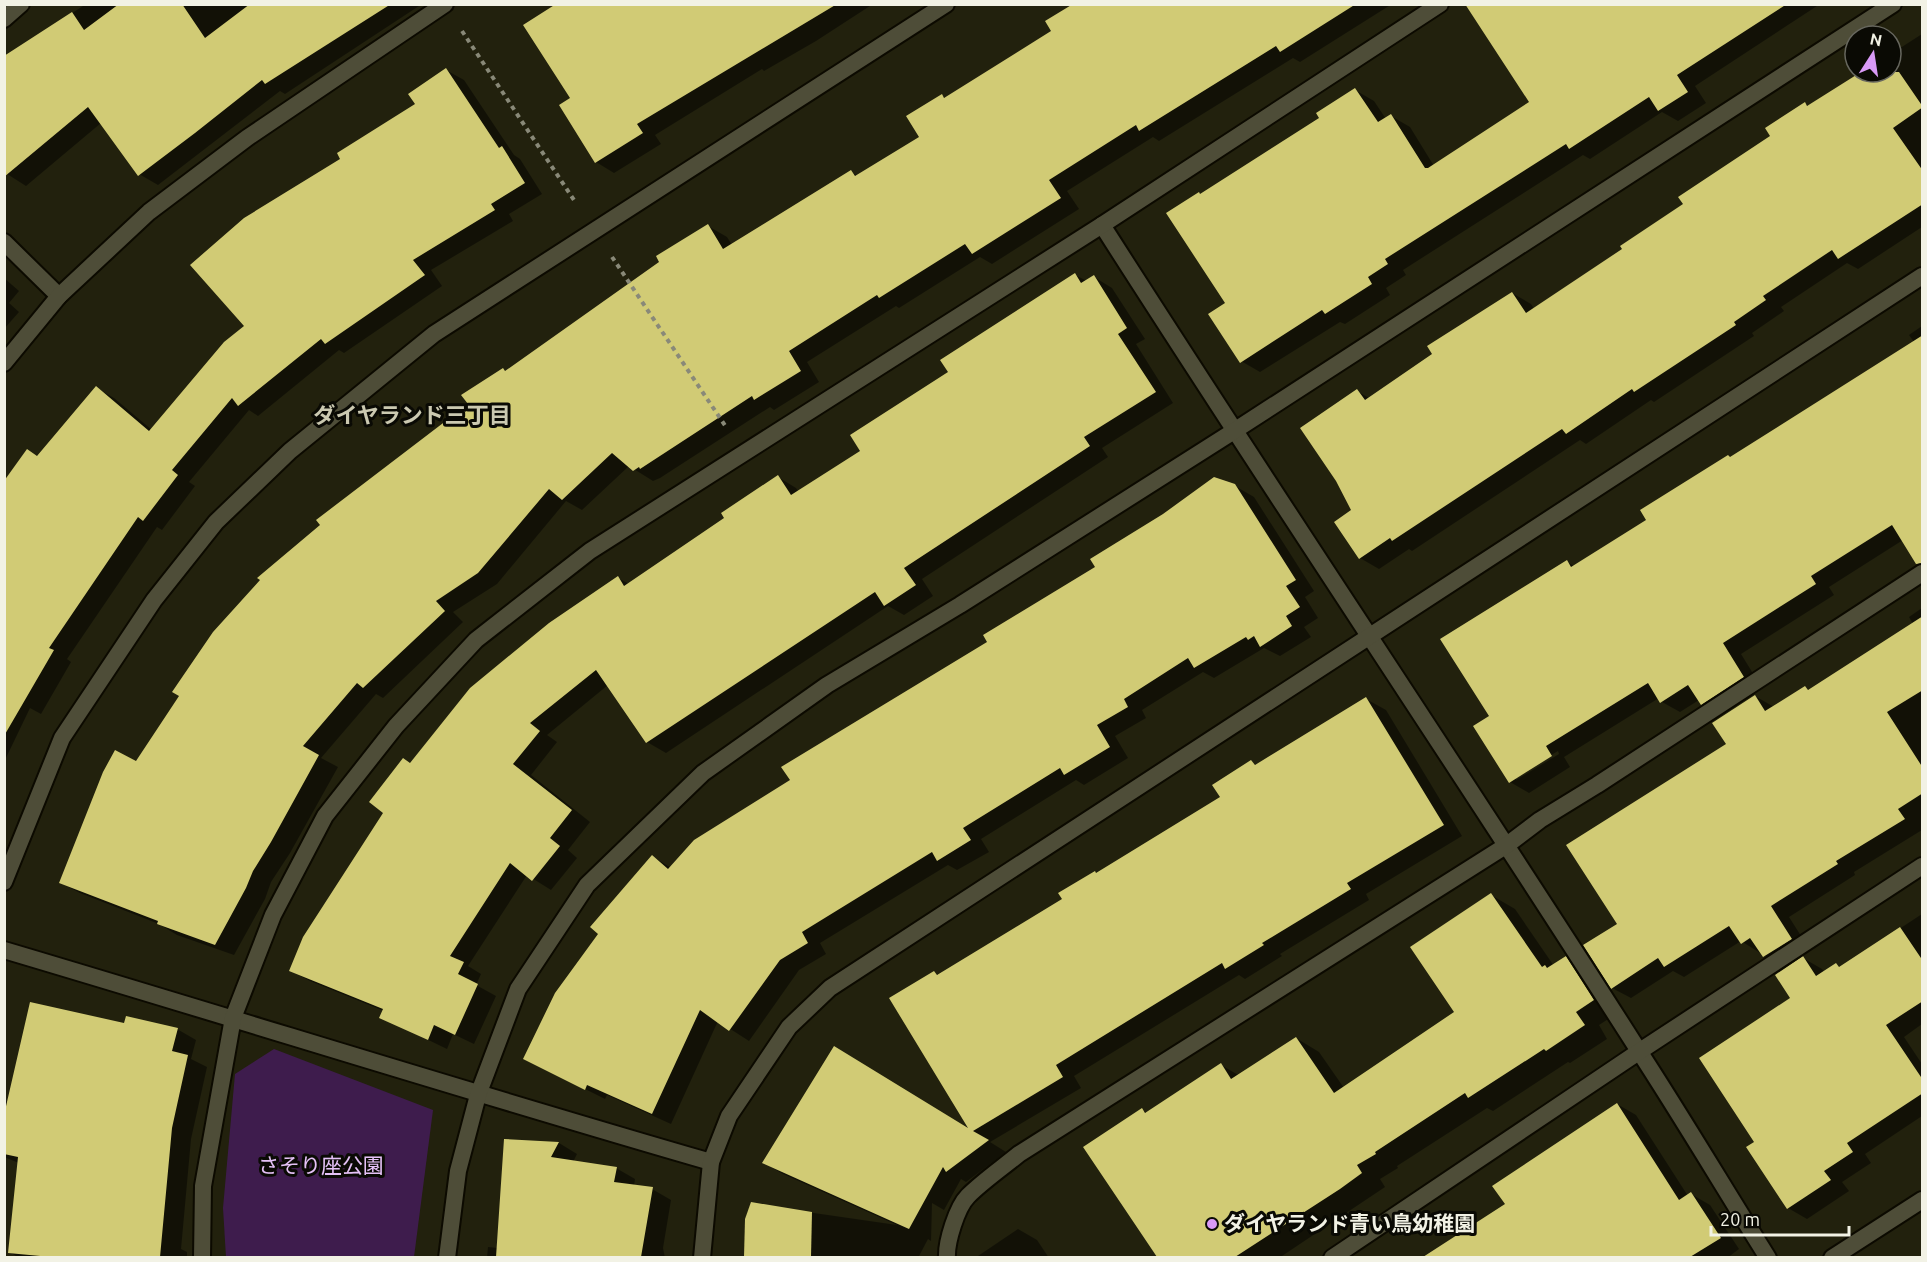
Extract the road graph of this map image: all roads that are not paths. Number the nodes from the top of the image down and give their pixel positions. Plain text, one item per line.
1 (21, 4) edge
2 (445, 4) edge
3 (946, 4) edge
4 (1440, 4) edge
5 (1893, 4) edge
6 (4, 19) edge
7 (1102, 225) junction
8 (4, 242) edge
9 (1923, 276) edge
10 (59, 296) junction
11 (4, 363) edge
12 (1234, 431) junction
13 (1923, 573) edge
14 (1370, 638) junction
15 (1507, 845) junction
16 (1923, 866) edge
17 (4, 882) edge
18 (4, 950) edge
19 (232, 1018) junction
20 (1640, 1051) junction
21 (478, 1095) junction
22 (711, 1162) junction
23 (1923, 1200) edge
24 (202, 1257) edge
25 (447, 1257) edge
26 (702, 1257) edge
27 (947, 1257) edge
28 (1332, 1257) edge
29 (1768, 1257) edge
30 (1832, 1257) edge

1 - 6 street
2 - 10 street
3 - 17 street
4 - 7 street
5 - 12 street
7 - 12 street
7 - 19 street
8 - 10 street
9 - 14 street
10 - 11 street
12 - 14 street
12 - 21 street
13 - 15 street
14 - 15 street
14 - 22 street
15 - 20 street
15 - 27 street
16 - 20 street
18 - 19 street
19 - 21 street
19 - 24 street
20 - 28 street
20 - 29 street
21 - 22 street
21 - 25 street
22 - 26 street
23 - 30 street

